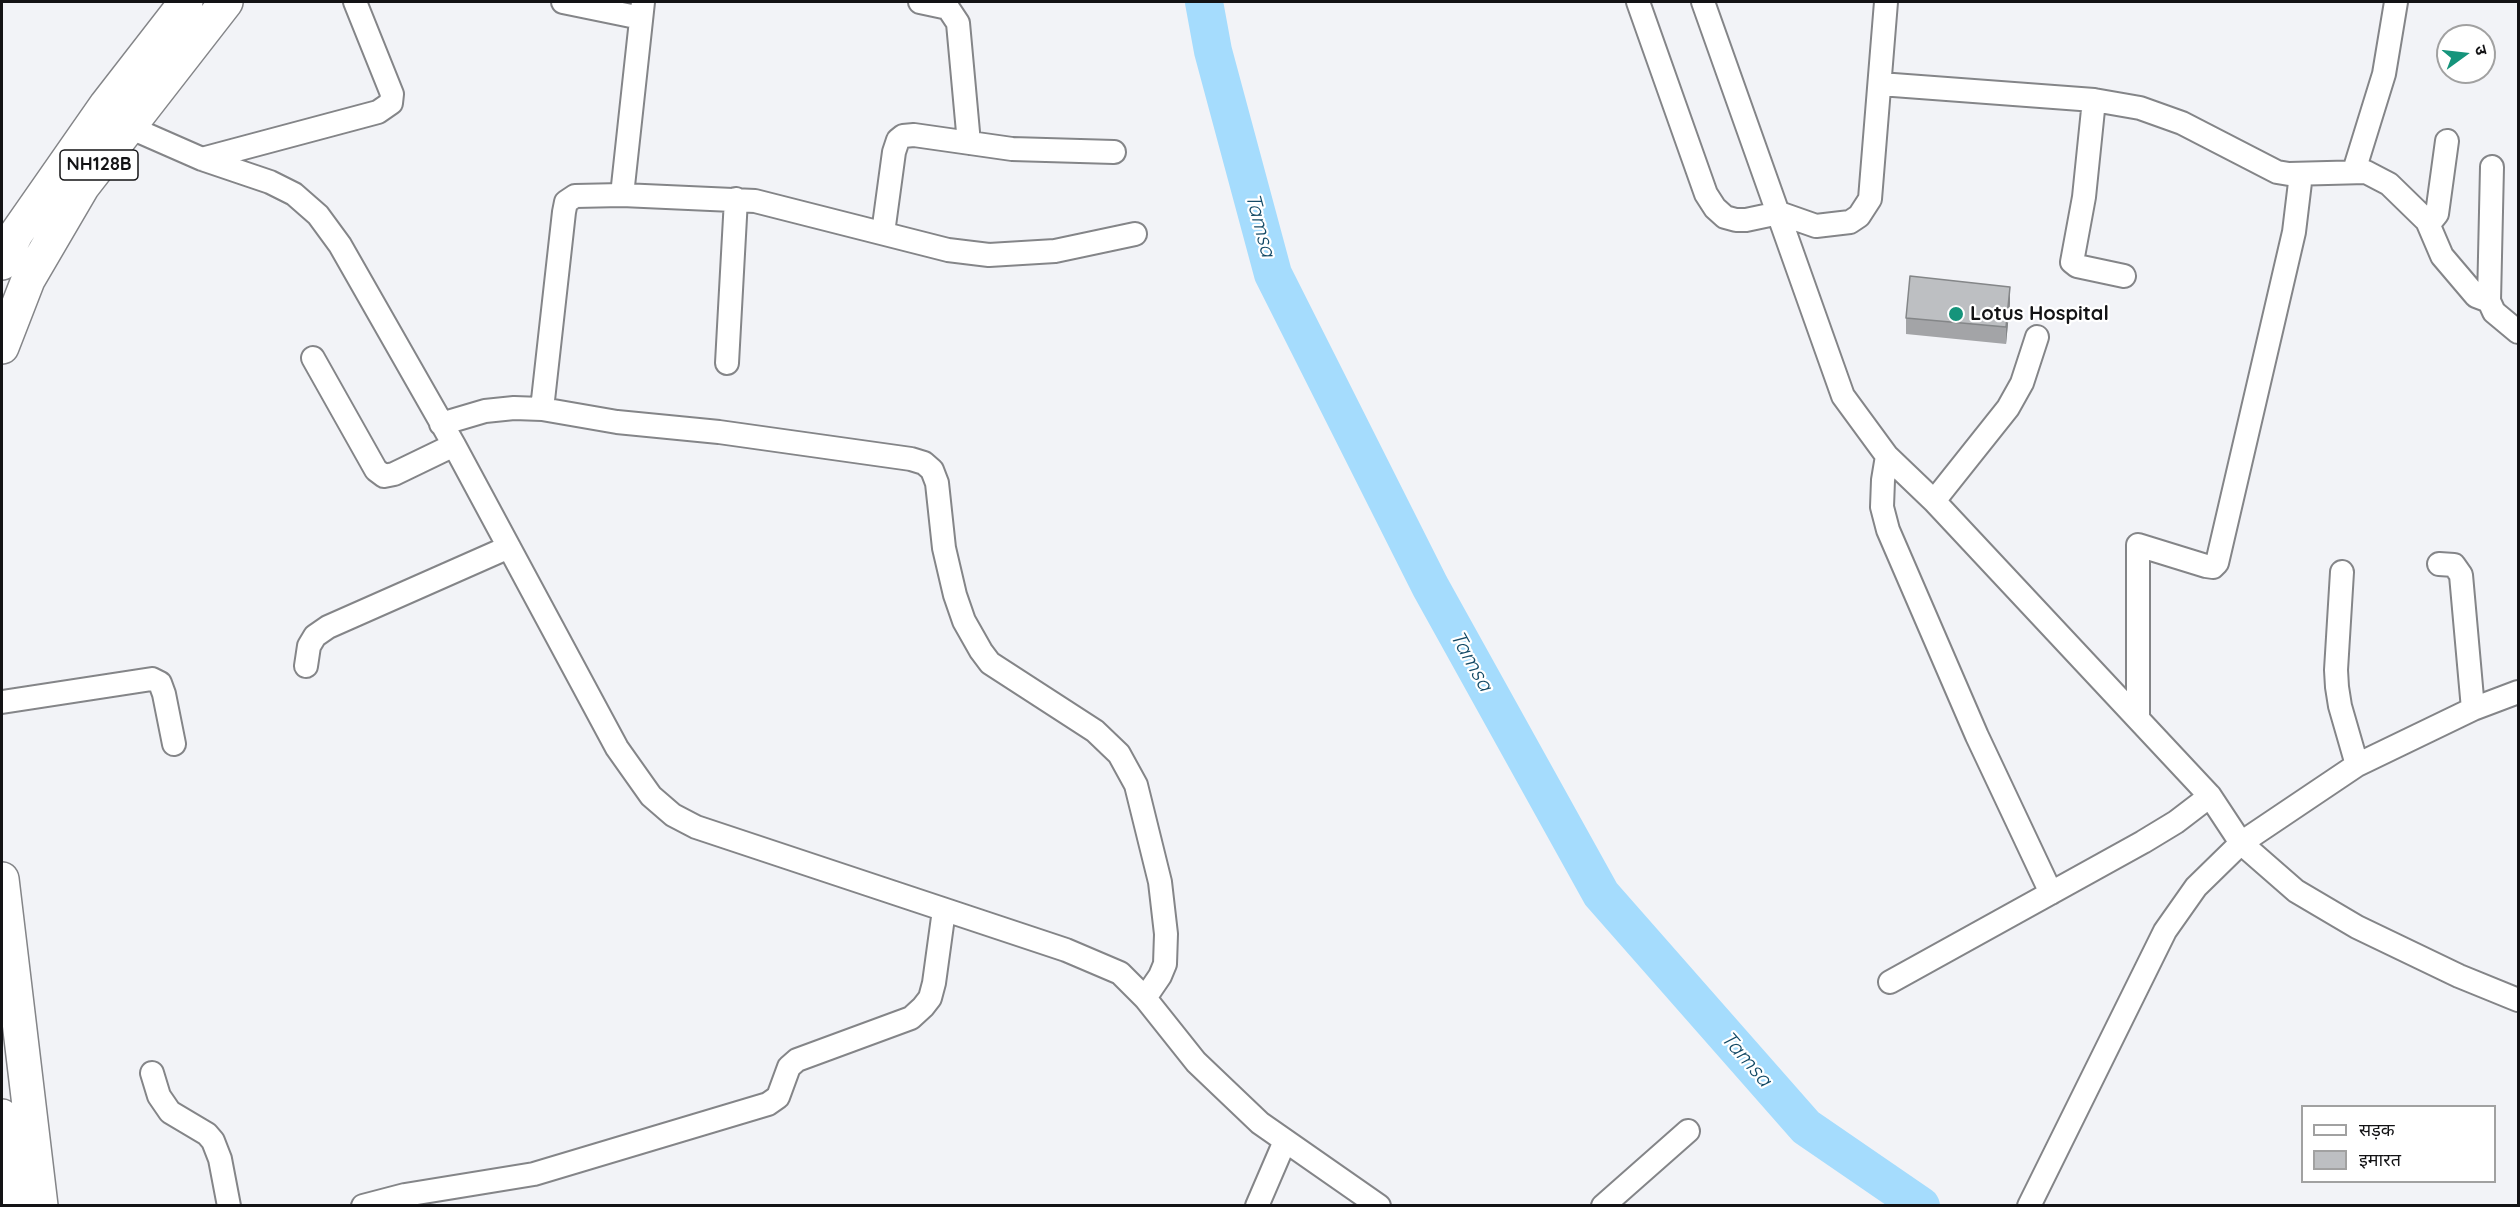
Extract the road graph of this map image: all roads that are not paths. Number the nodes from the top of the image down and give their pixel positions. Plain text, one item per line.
1 (186, 2) edge
2 (226, 2) edge
3 (355, 2) edge
4 (563, 2) edge
5 (920, 2) edge
6 (1638, 2) edge
7 (1703, 2) edge
8 (1886, 2) edge
9 (2396, 2) edge
10 (642, 10) edge
11 (1880, 84) junction
12 (2094, 100) junction
13 (116, 119) junction
14 (2447, 141) dead end
15 (969, 143) junction
16 (1114, 152) dead end
17 (202, 159) junction
18 (2492, 167) dead end
19 (2354, 171) junction
20 (2301, 174) junction
21 (622, 195) junction
22 (736, 199) junction
23 (1779, 213) junction
24 (2427, 221) junction
25 (883, 233) junction
26 (1135, 234) dead end
27 (2, 262) edge
28 (2124, 276) dead end
29 (2489, 301) junction
30 (2518, 332) edge
31 (2037, 337) dead end
32 (2, 347) edge
33 (313, 358) dead end
34 (727, 363) dead end
35 (542, 409) junction
36 (441, 424) junction
37 (454, 445) junction
38 (1887, 456) junction
39 (1934, 501) junction
40 (509, 547) junction
41 (2439, 564) dead end
42 (2342, 572) dead end
43 (306, 666) dead end
44 (2518, 692) edge
45 (2, 702) edge
46 (2473, 709) junction
47 (2138, 718) junction
48 (174, 744) dead end
49 (2357, 765) junction
50 (2210, 796) junction
51 (2241, 843) junction
52 (2, 879) edge
53 (2051, 893) junction
54 (944, 910) junction
55 (1890, 982) dead end
56 (1145, 998) junction
57 (2518, 1000) edge
58 (152, 1073) dead end
59 (2, 1116) edge
60 (1688, 1131) dead end
61 (1285, 1141) junction
62 (13, 1206) edge
63 (41, 1206) edge
64 (229, 1206) edge
65 (363, 1206) edge
66 (1257, 1206) edge
67 (1378, 1206) edge
68 (1603, 1206) edge
69 (2029, 1206) edge

1 - 13 highway, NH128B
2 - 13 highway, NH128B
3 - 17 street
4 - 10 street
5 - 15 street
6 - 23 street
7 - 23 street
8 - 11 street
9 - 19 street
10 - 21 street
11 - 12 street
11 - 23 street
12 - 20 street
12 - 28 street
13 - 17 street
13 - 27 highway, NH128B
13 - 32 highway, NH128B
14 - 24 street
15 - 16 street
15 - 25 street
17 - 36 street
18 - 29 street
19 - 20 street
19 - 24 street
20 - 47 street
21 - 22 street
21 - 35 street
22 - 25 street
22 - 34 street
23 - 38 street
24 - 29 street
25 - 26 street
29 - 30 street
31 - 39 street
33 - 37 street
35 - 36 street
35 - 56 street
36 - 37 street
37 - 40 street
38 - 39 street
38 - 53 street
39 - 47 street
40 - 43 street
40 - 54 street
41 - 46 street
42 - 49 street
44 - 46 street
45 - 48 street
46 - 49 street
47 - 50 street
49 - 51 street
50 - 51 street
50 - 53 street
51 - 57 street
51 - 69 street
52 - 63 highway
53 - 55 street
54 - 56 street
54 - 65 street
56 - 61 street
58 - 64 street
59 - 62 highway
60 - 68 street
61 - 66 street
61 - 67 street

